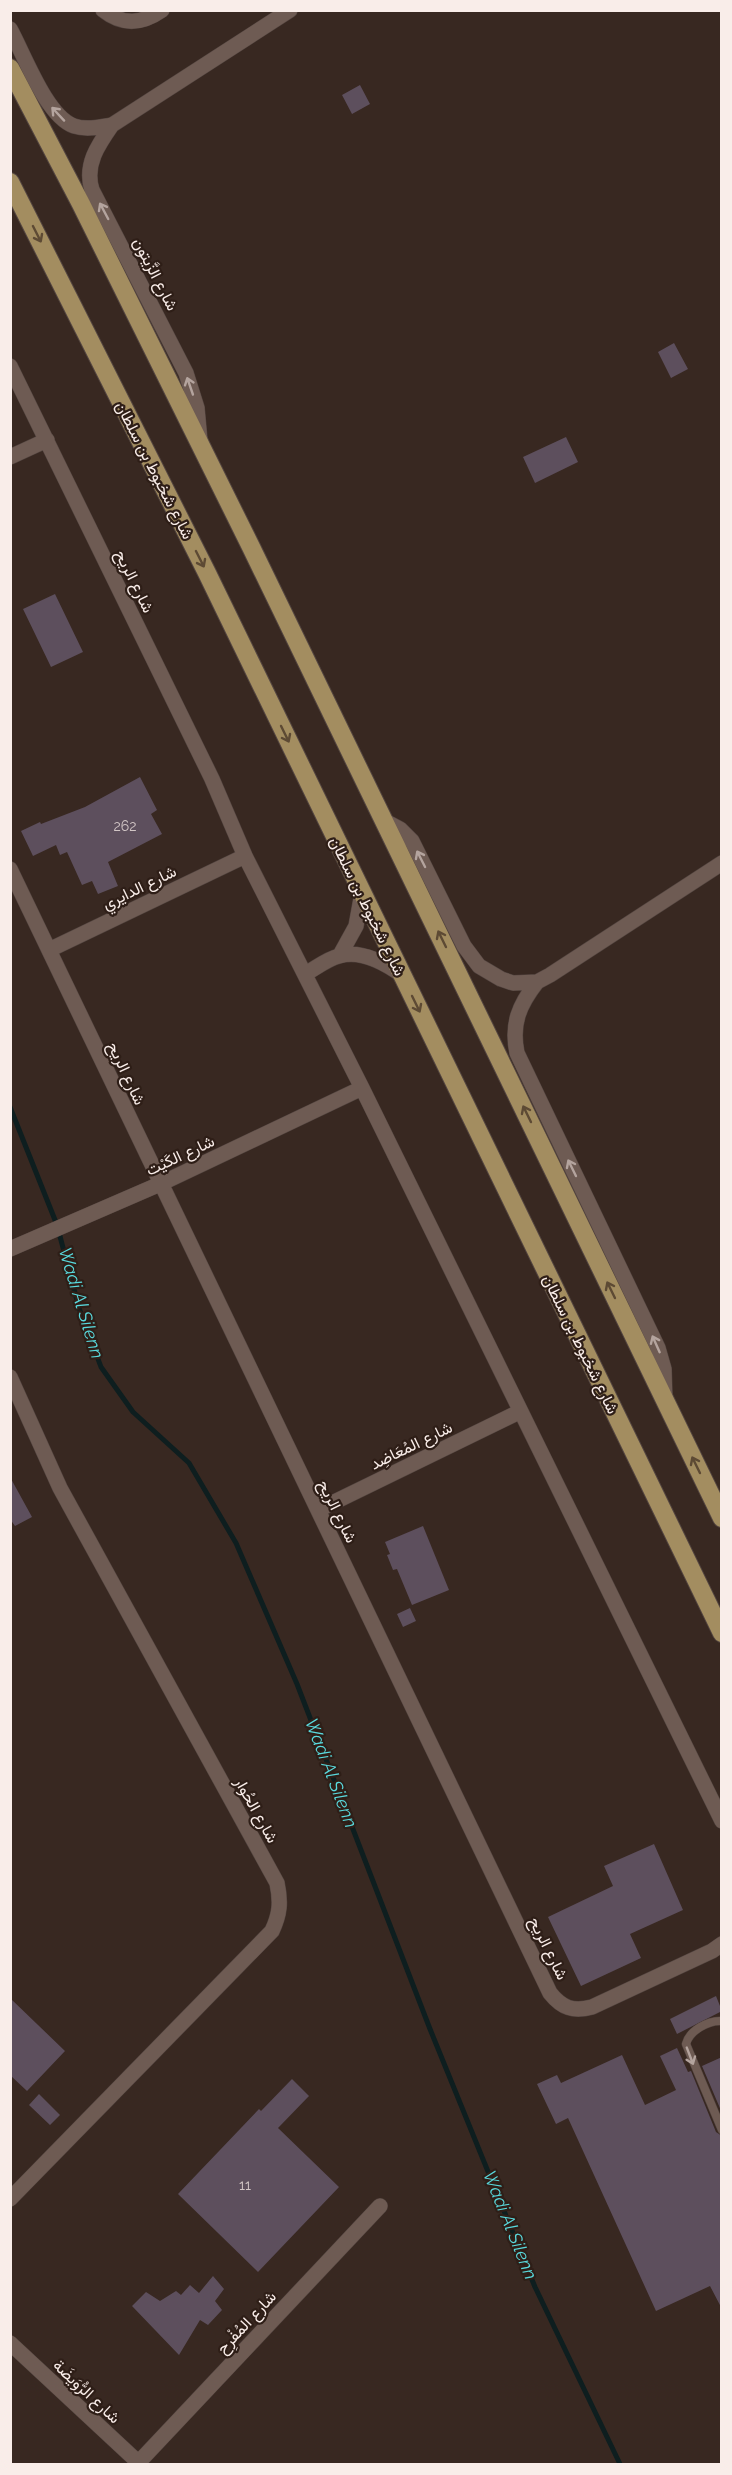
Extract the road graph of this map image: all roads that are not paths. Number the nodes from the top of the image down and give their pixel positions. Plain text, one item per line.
1 (103, 10) edge
2 (162, 10) edge
3 (290, 10) edge
4 (10, 29) edge
5 (10, 68) edge
6 (112, 125) junction
7 (10, 182) edge
8 (10, 366) edge
9 (47, 440) junction
10 (200, 444) junction
11 (10, 457) edge
12 (385, 821) junction
13 (245, 856) junction
14 (722, 863) edge
15 (10, 869) edge
16 (362, 893) junction
17 (49, 950) junction
18 (340, 955) junction
19 (305, 974) junction
20 (402, 975) junction
21 (537, 982) junction
22 (362, 1089) junction
23 (160, 1184) junction
24 (10, 1249) edge
25 (10, 1377) edge
26 (665, 1401) junction
27 (519, 1412) junction
28 (318, 1510) junction
29 (722, 1518) edge
30 (722, 1633) edge
31 (722, 1821) edge
32 (722, 1944) edge
33 (721, 2020) edge
34 (722, 2130) edge
35 (10, 2199) edge
36 (380, 2206) dead end
37 (10, 2343) edge
38 (139, 2464) edge

1 - 2 street
3 - 6 street, شارع الزَّيتون
6 -> 4 street, شارع الزَّيتون
5 - 10 main road
10 -> 6 street, شارع الزَّيتون
7 -> 16 main road, شارع شخبوط بن سلطان
8 - 9 street, شارع الريح
9 - 11 street
9 - 13 street, شارع الريح
10 - 12 main road
21 -> 12 street
26 -> 12 main road
13 - 17 street, شارع الدايري
13 - 19 street, شارع الريح
14 - 21 street
15 - 17 street, شارع الريح
16 - 18 street
16 - 20 main road, شارع شخبوط بن سلطان
17 - 23 street, شارع الريح
18 - 19 street
18 - 20 street
19 - 22 street, شارع الريح
20 -> 30 main road, شارع شخبوط بن سلطان
26 -> 21 street
22 - 23 street, شارع الكَيْت
22 - 27 street, شارع الريح
23 - 24 street, شارع الكَيْت
23 - 28 street, شارع الريح
25 - 35 street, شارع الحُوار
29 -> 26 main road
27 - 28 street, شارع المُعَاضِد
27 - 31 street, شارع الريح
28 - 32 street, شارع الريح
33 -> 34 lane
36 - 38 street, شارع المُفْرِح
37 - 38 street, شارع الرُّوَيضَة

